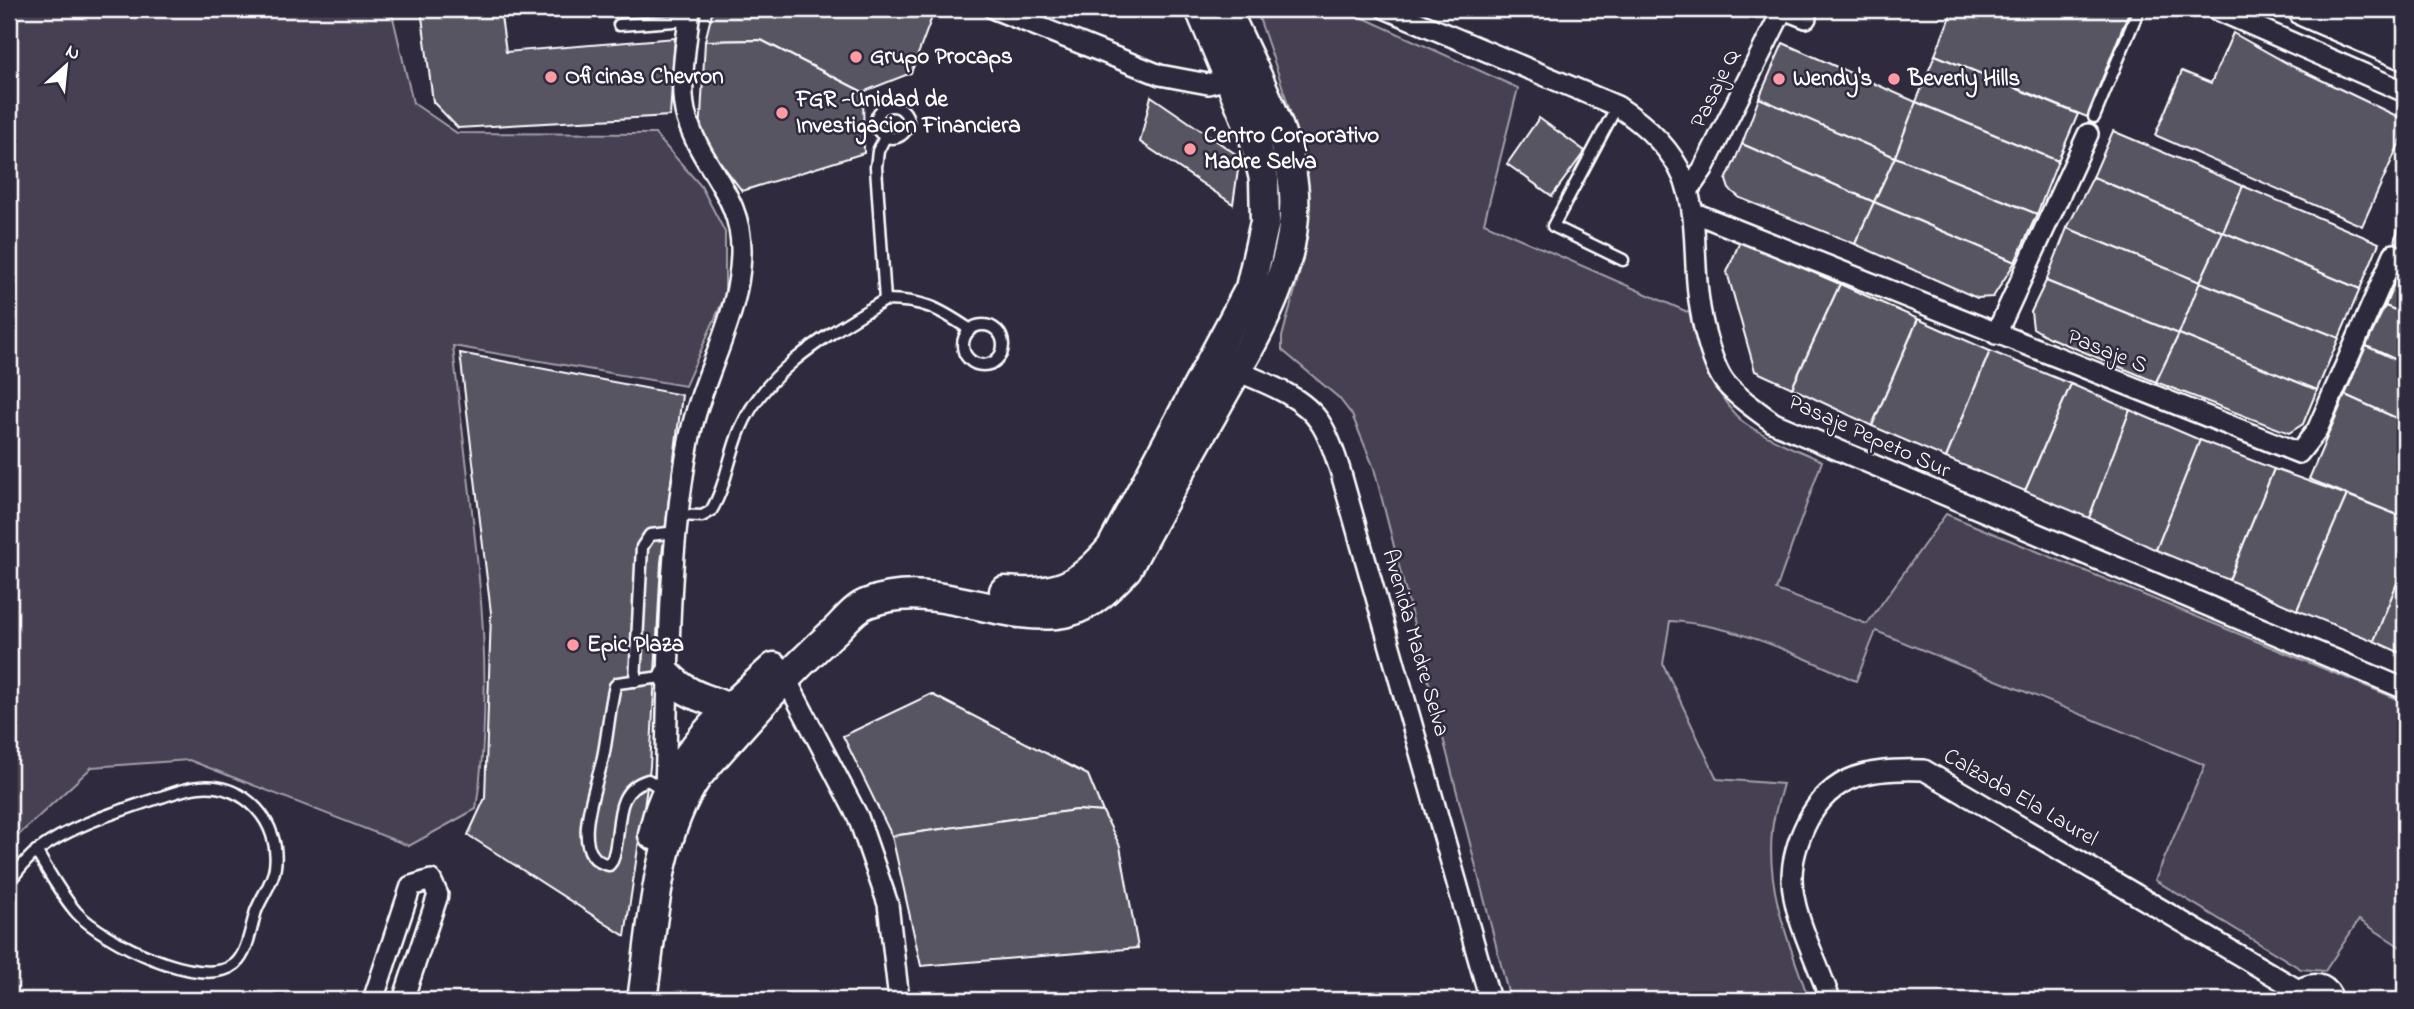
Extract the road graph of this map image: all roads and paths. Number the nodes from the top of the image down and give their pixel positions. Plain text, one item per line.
1 (993, 9) edge
2 (1200, 9) edge
3 (1226, 9) edge
4 (1386, 9) edge
5 (1783, 9) edge
6 (2139, 9) edge
7 (2215, 9) edge
8 (2306, 9) edge
9 (2379, 9) edge
10 (690, 14) edge
11 (1412, 14) edge
12 (1806, 18) dead end
13 (2405, 20) edge
14 (619, 25) dead end
15 (2405, 52) edge
16 (1228, 79) junction
17 (2405, 92) edge
18 (1617, 106) junction
19 (2091, 126) joint
20 (884, 137) dead end
21 (1690, 188) junction
22 (1692, 212) junction
23 (2400, 241) edge
24 (1622, 260) dead end
25 (885, 300) junction
26 (969, 330) junction
27 (1996, 334) junction
28 (1224, 365) junction
29 (677, 523) junction
30 (780, 673) junction
31 (669, 676) junction
32 (635, 681) junction
33 (2405, 689) edge
34 (738, 714) junction
35 (665, 791) junction
36 (36, 851) junction
37 (9, 882) edge
38 (2298, 996) edge
39 (373, 1000) edge
40 (403, 1000) edge
41 (623, 1000) edge
42 (642, 1000) edge
43 (899, 1000) edge
44 (1490, 1000) edge
45 (1830, 1000) edge
46 (2333, 1000) edge

1 - 16 street
2 - 16 street
3 - 28 street
4 - 11 street, Pasaje Pepeto Sur
5 - 12 street, Pasaje Q
5 - 21 street, Pasaje Q
6 - 19 lane
7 - 17 street
8 - 15 highway
9 - 13 highway
10 - 14 lane
10 - 29 street
11 - 18 street, Pasaje Pepeto Sur
16 - 28 street
18 - 21 street, Pasaje Pepeto Sur
18 - 24 lane
19 - 27 street
20 - 25 lane
21 - 22 street, Pasaje Pepeto Sur
22 - 27 street, Pasaje S
22 - 33 street, Pasaje Pepeto Sur
23 - 27 street, Pasaje S
25 - 26 lane
25 - 29 lane
26 - 26 lane
28 - 30 street
28 - 44 street, Avenida Madre Selva
29 - 31 street
29 - 32 lane
30 - 34 street
30 - 43 street
31 - 32 lane
31 - 34 street
31 - 35 street
32 - 35 lane
34 - 35 street
34 - 42 street
35 - 41 street
36 - 36 lane
36 - 37 lane
38 - 45 street, Calzada Ela Laurel
38 - 46 street
39 - 40 street

